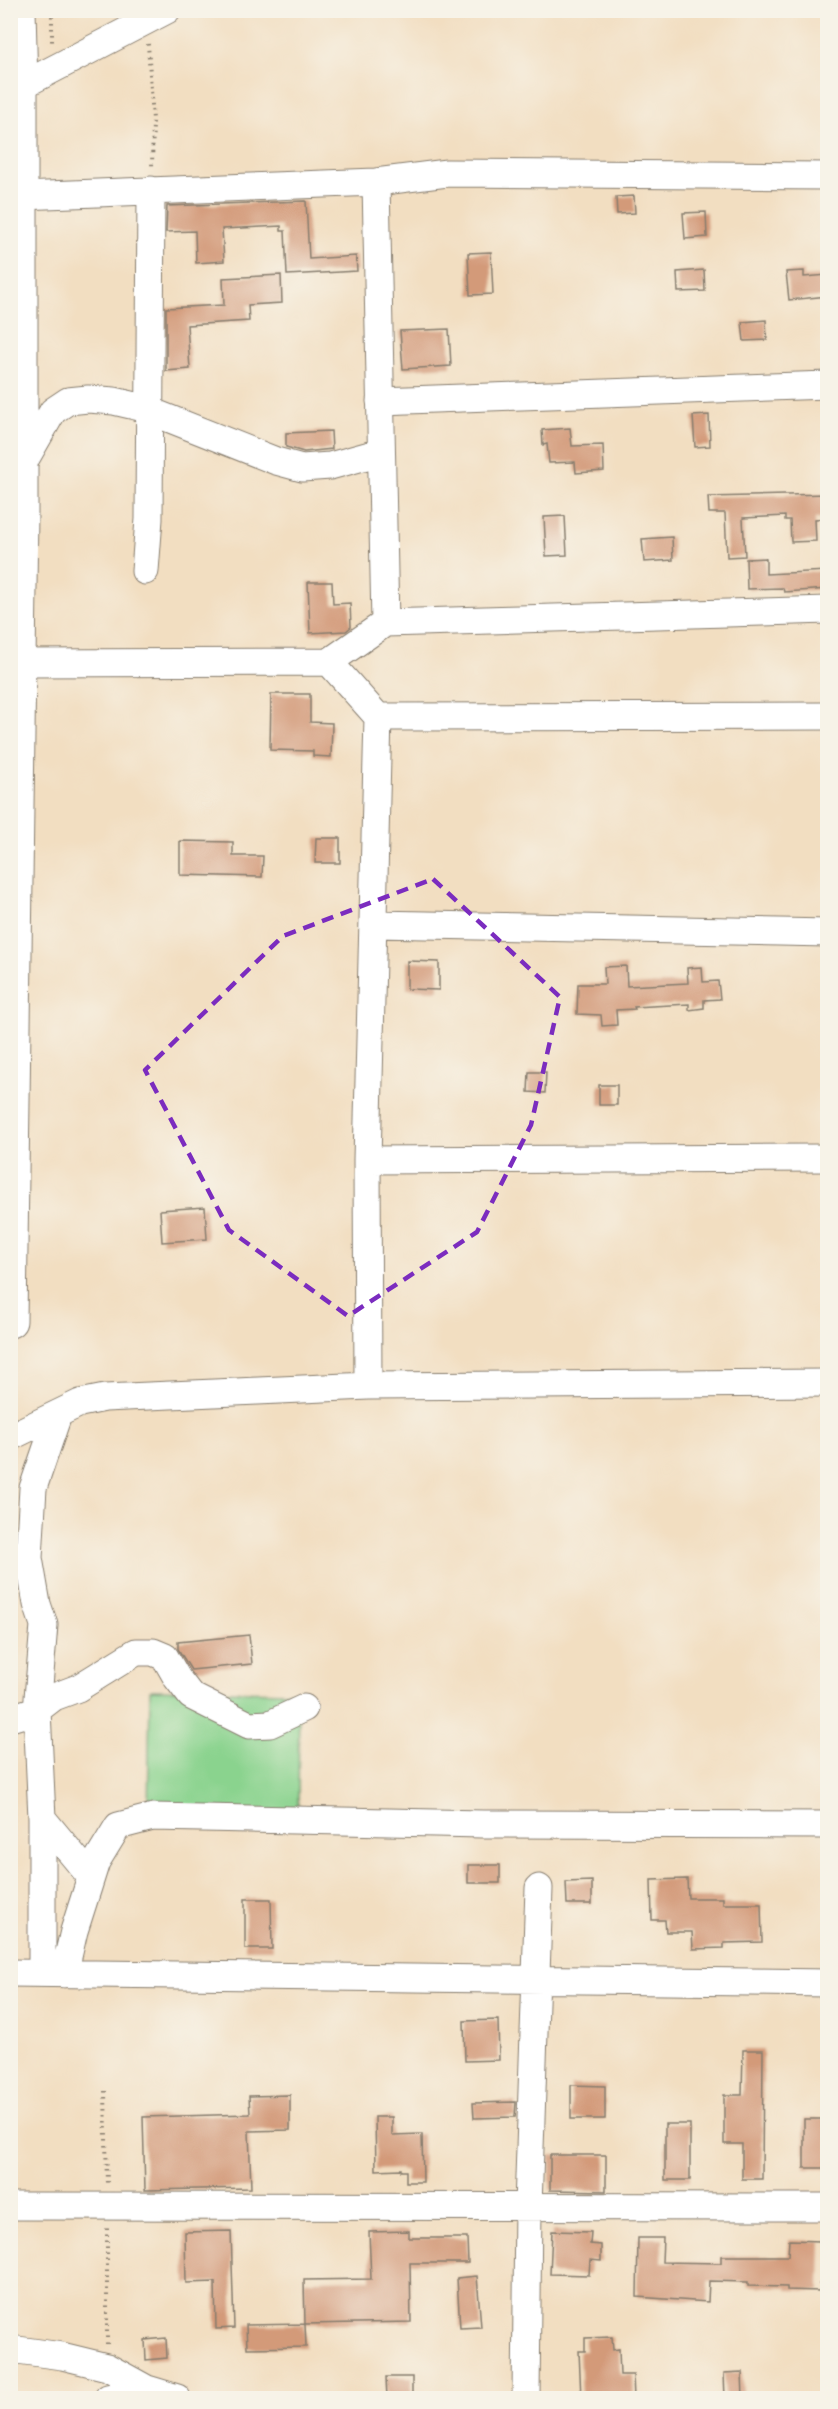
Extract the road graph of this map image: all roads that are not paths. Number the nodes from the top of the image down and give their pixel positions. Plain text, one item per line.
1 (19, 10) edge
2 (156, 16) edge
3 (16, 87) edge
4 (828, 176) edge
5 (376, 182) junction
6 (151, 190) junction
7 (21, 196) junction
8 (828, 385) edge
9 (380, 401) junction
10 (151, 411) junction
11 (381, 452) junction
12 (21, 465) junction
13 (16, 513) edge
14 (145, 571) dead end
15 (828, 610) edge
16 (385, 623) junction
17 (329, 662) junction
18 (18, 663) junction
19 (828, 716) edge
20 (378, 717) junction
21 (374, 924) junction
22 (828, 933) edge
23 (828, 1158) edge
24 (366, 1160) junction
25 (11, 1221) edge
26 (10, 1321) edge
27 (828, 1383) edge
28 (368, 1386) junction
29 (58, 1415) junction
30 (10, 1437) edge
31 (304, 1708) dead end
32 (37, 1710) junction
33 (10, 1718) edge
34 (42, 1818) junction
35 (828, 1825) edge
36 (91, 1877) junction
37 (539, 1888) dead end
38 (10, 1973) edge
39 (53, 1973) junction
40 (536, 1978) junction
41 (828, 1983) edge
42 (10, 2206) edge
43 (528, 2206) junction
44 (828, 2207) edge
45 (10, 2349) edge
46 (147, 2389) junction
47 (108, 2398) edge
48 (177, 2398) edge
49 (526, 2398) edge

1 - 3 main road
2 - 3 street
3 - 7 main road
4 - 5 street
5 - 6 street
5 - 9 street
6 - 7 street
6 - 10 street
7 - 12 main road
8 - 9 street
9 - 11 street
10 - 11 street
10 - 12 street
10 - 14 street
11 - 16 street
12 - 13 main road
13 - 18 main road
15 - 16 street
16 - 17 street
17 - 18 street
17 - 20 street
18 - 25 main road
19 - 20 street
20 - 21 street
21 - 22 street
21 - 24 street
23 - 24 street
24 - 28 street
25 - 26 main road
27 - 28 street
28 - 29 street
29 - 30 street
29 - 32 street
31 - 32 street
32 - 33 street
32 - 34 street
34 - 36 street
34 - 39 street
35 - 36 street
36 - 39 street
37 - 40 street
38 - 39 street
39 - 40 street
40 - 41 street
40 - 43 street
42 - 43 street
43 - 44 street
43 - 49 street
45 - 46 street
46 - 47 street
46 - 48 street

